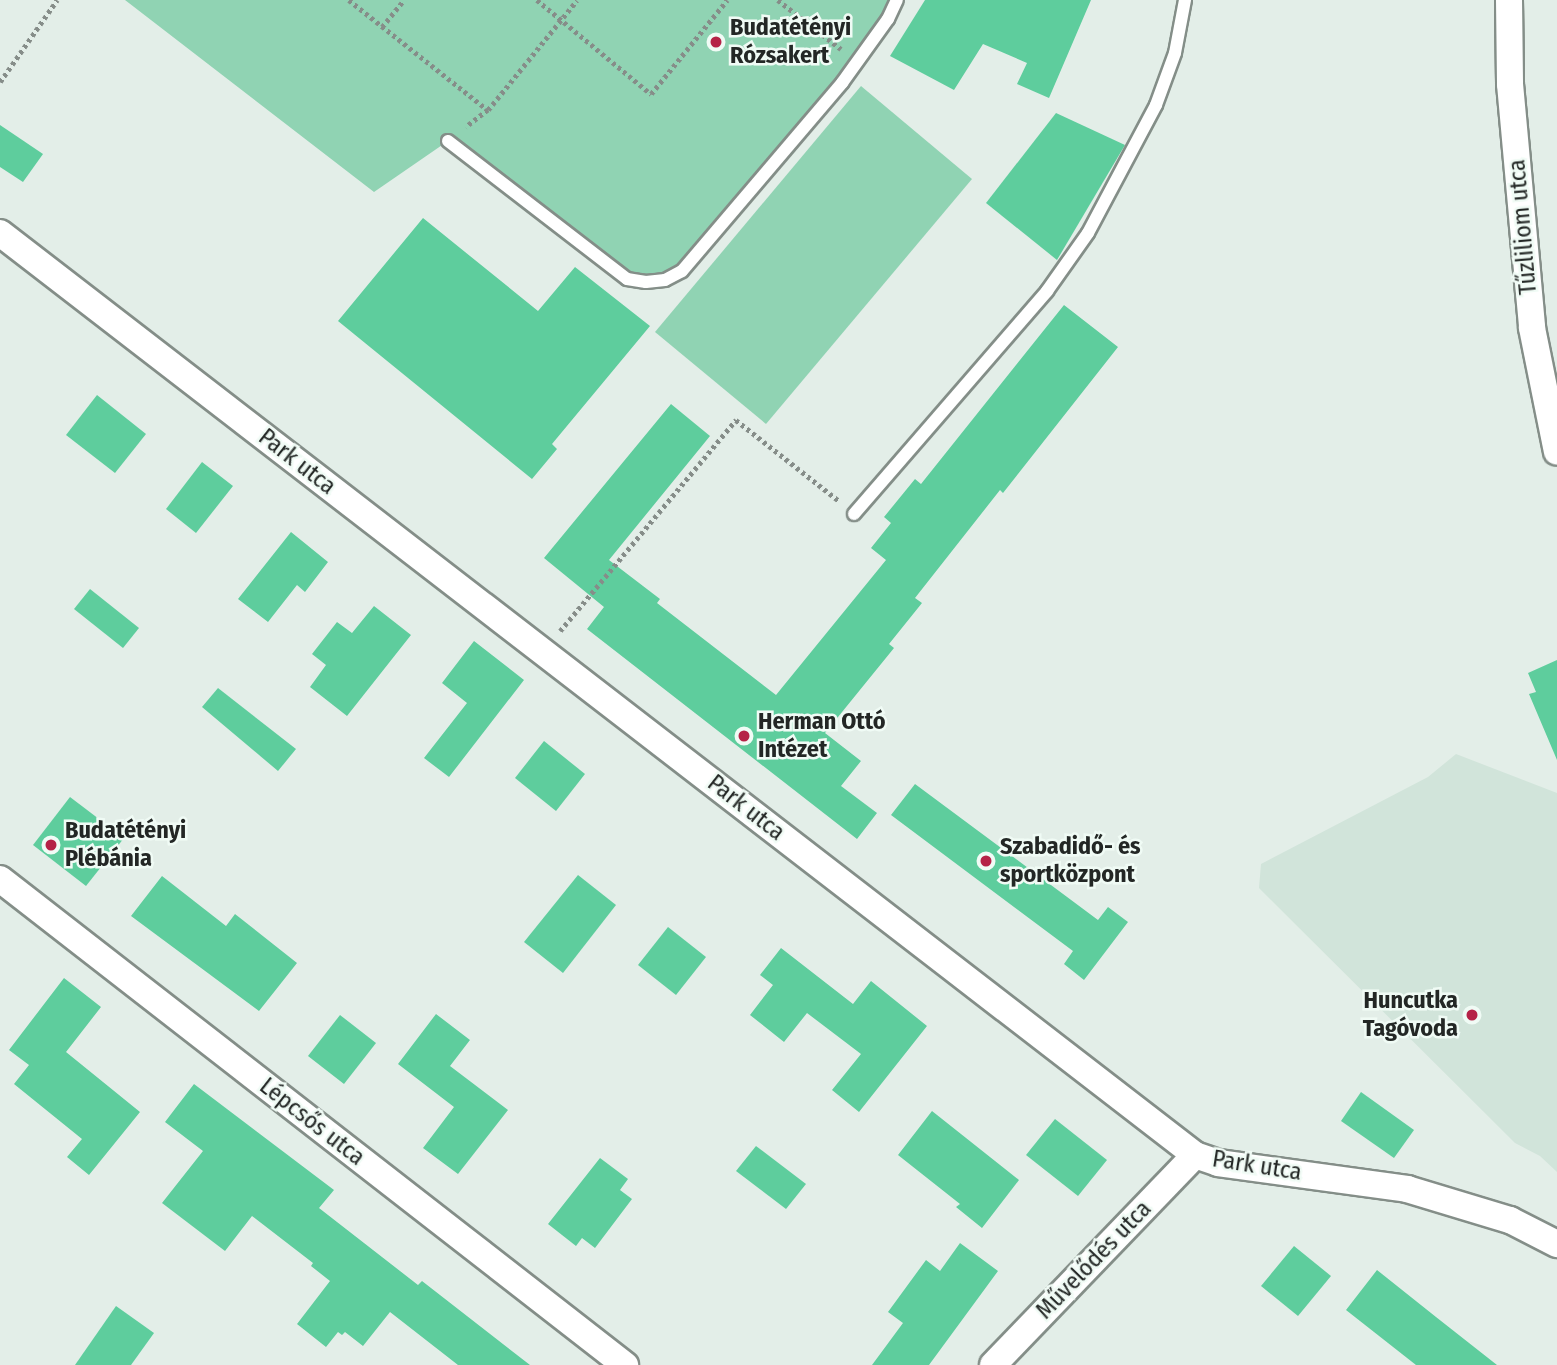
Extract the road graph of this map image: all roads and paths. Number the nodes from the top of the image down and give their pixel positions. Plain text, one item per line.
1 (57, 0) edge
2 (349, 0) edge
3 (404, 0) edge
4 (537, 0) edge
5 (577, 0) edge
6 (727, 0) edge
7 (778, 0) edge
8 (897, 0) edge
9 (1185, 0) edge
10 (1510, 0) edge
11 (560, 20) junction
12 (382, 27) junction
13 (858, 62) junction
14 (0, 82) edge
15 (488, 110) junction
16 (448, 141) joint
17 (0, 233) edge
18 (1552, 406) edge
19 (1557, 452) edge
20 (854, 514) joint
21 (558, 634) dead end
22 (0, 879) edge
23 (1195, 1155) junction
24 (1557, 1244) edge
25 (625, 1365) edge
26 (993, 1365) edge

1 - 14 path
2 - 12 path
3 - 12 path
4 - 11 path
5 - 11 path
6 - 11 path
7 - 13 path
8 - 13 lane
9 - 20 lane
10 - 18 street, Tűzliliom utca
11 - 15 path
12 - 15 path
13 - 16 lane
15 - 16 path
17 - 23 street, Park utca
18 - 19 street, Tűzliliom utca
20 - 21 path
22 - 25 street, Lépcsős utca
23 - 24 street, Park utca
23 - 26 street, Művelődés utca

